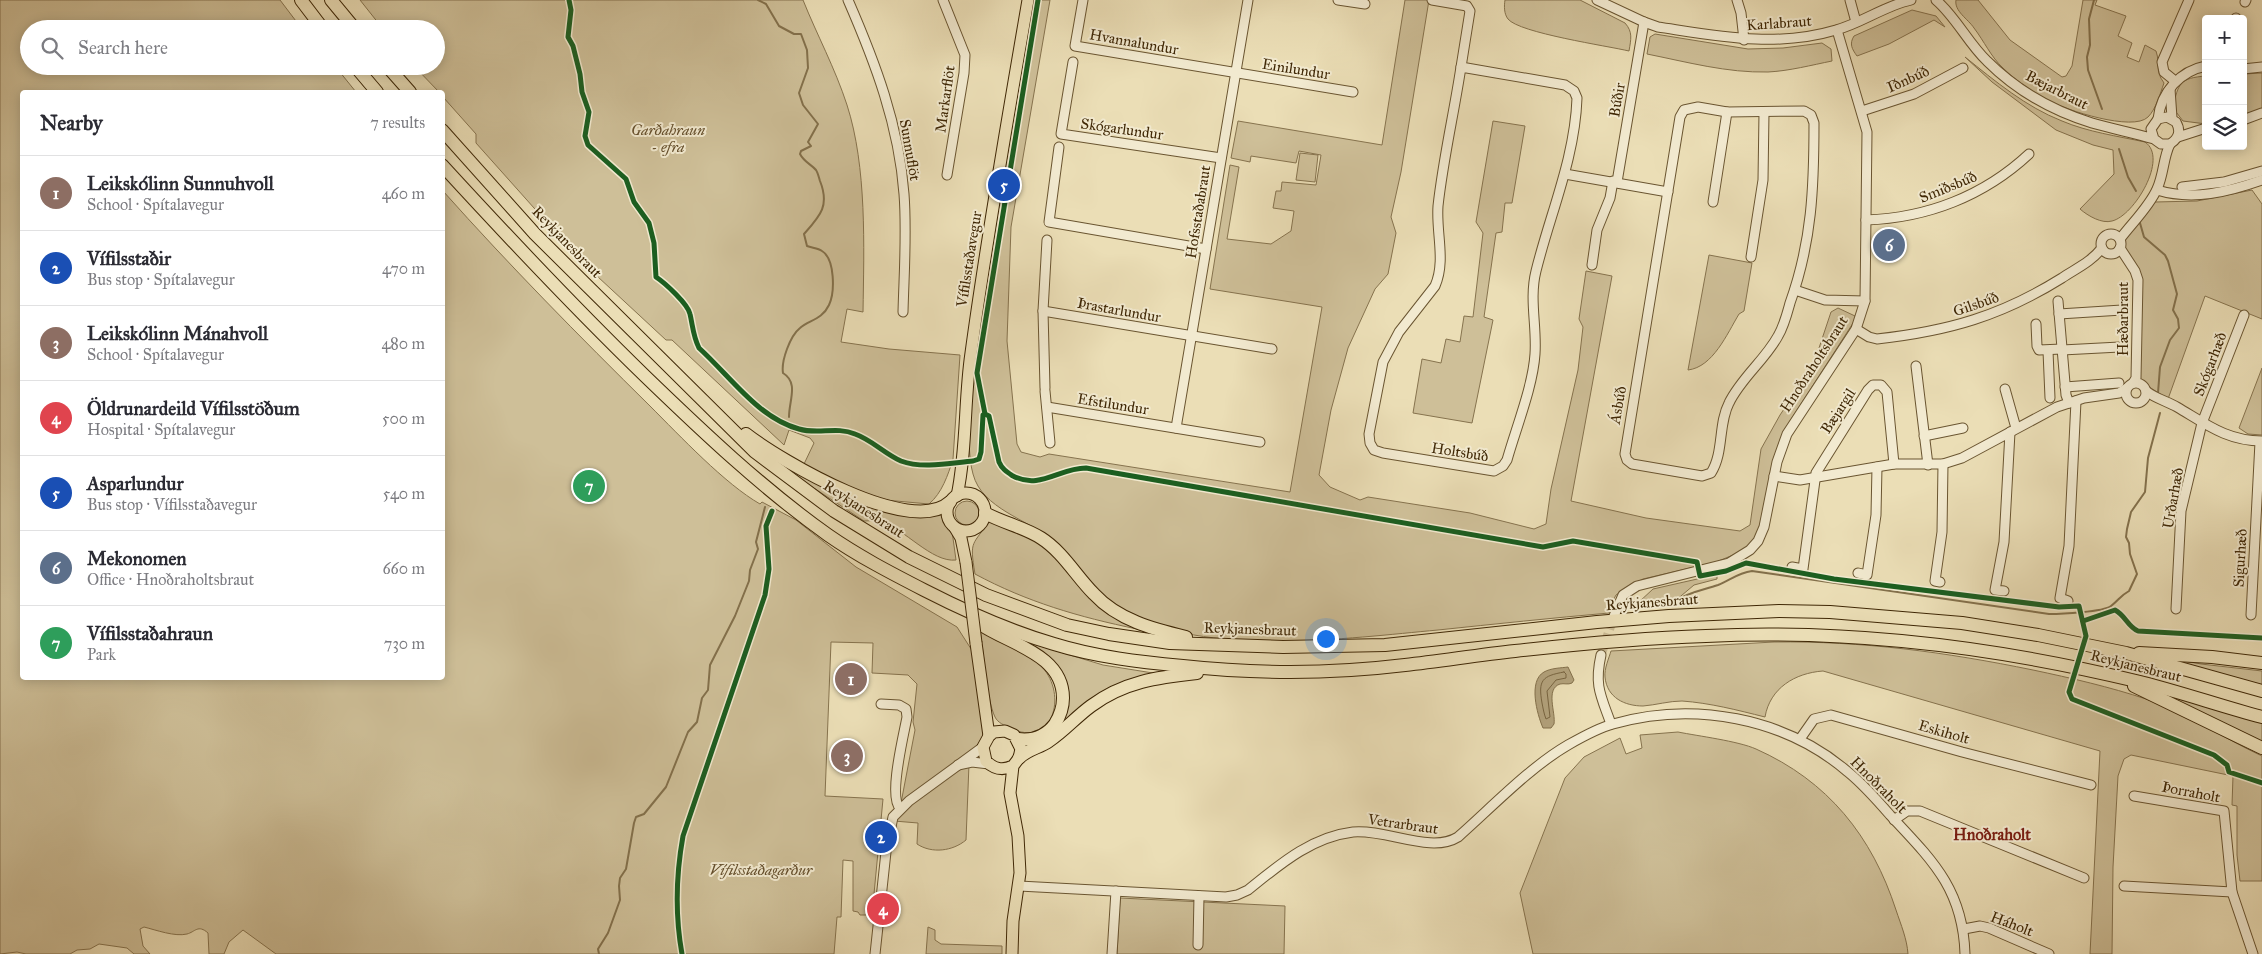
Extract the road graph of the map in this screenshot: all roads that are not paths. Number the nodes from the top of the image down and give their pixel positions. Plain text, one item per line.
1 (294, 0) edge
2 (301, 0) edge
3 (331, 0) edge
4 (340, 0) edge
5 (848, 0) edge
6 (943, 0) edge
7 (1028, 0) edge
8 (1083, 0) edge
9 (1248, 0) edge
10 (1338, 0) edge
11 (1432, 0) edge
12 (1597, 0) edge
13 (1737, 0) edge
14 (1850, 0) edge
15 (1936, 0) edge
16 (2189, 0) edge
17 (1906, 1) edge
18 (1365, 4) dead end
19 (1945, 4) edge
20 (314, 18) joint
21 (347, 20) edge
22 (350, 20) edge
23 (1644, 22) junction
24 (1856, 22) junction
25 (1836, 30) junction
26 (1744, 40) junction
27 (1073, 62) dead end
28 (1462, 67) junction
29 (2202, 67) edge
30 (2262, 67) edge
31 (1963, 68) dead end
32 (2247, 69) edge
33 (1235, 73) junction
34 (363, 75) edge
35 (395, 75) edge
36 (2173, 85) junction
37 (375, 90) edge
38 (408, 90) edge
39 (1353, 92) dead end
40 (1862, 111) junction
41 (1727, 112) junction
42 (1764, 113) junction
43 (2262, 113) edge
44 (2247, 119) edge
45 (2155, 122) junction
46 (2175, 122) junction
47 (2202, 129) edge
48 (2202, 129) edge
49 (2130, 132) junction
50 (445, 133) edge
51 (2178, 137) junction
52 (2162, 142) junction
53 (1059, 147) dead end
54 (2029, 154) dead end
55 (1221, 158) junction
56 (445, 168) edge
57 (1565, 174) junction
58 (947, 175) dead end
59 (2261, 176) edge
60 (1615, 182) junction
61 (2182, 187) dead end
62 (2157, 190) junction
63 (1668, 192) junction
64 (1713, 202) dead end
65 (1866, 220) junction
66 (1047, 240) dead end
67 (2113, 246) junction
68 (1206, 249) junction
69 (1751, 257) dead end
70 (1592, 265) dead end
71 (1795, 290) junction
72 (1865, 300) junction
73 (2058, 301) dead end
74 (2122, 310) dead end
75 (1042, 311) junction
76 (903, 312) dead end
77 (2059, 314) junction
78 (2244, 315) dead end
79 (2036, 324) dead end
80 (1856, 330) junction
81 (1191, 336) junction
82 (2120, 346) dead end
83 (1272, 350) dead end
84 (2062, 350) junction
85 (2048, 351) junction
86 (1916, 366) dead end
87 (2050, 387) junction
88 (2065, 387) junction
89 (2129, 387) junction
90 (2005, 389) dead end
91 (2148, 396) junction
92 (2050, 398) dead end
93 (2073, 402) junction
94 (1047, 407) junction
95 (719, 416) junction
96 (2202, 424) junction
97 (1176, 428) junction
98 (1963, 428) dead end
99 (2013, 430) junction
100 (1924, 436) junction
101 (1260, 442) dead end
102 (2261, 442) edge
103 (1050, 443) dead end
104 (962, 464) junction
105 (1894, 464) junction
106 (1943, 464) junction
107 (1928, 465) junction
108 (1877, 467) junction
109 (1774, 476) junction
110 (1814, 479) junction
111 (975, 496) junction
112 (953, 499) junction
113 (985, 513) junction
114 (955, 528) junction
115 (973, 530) junction
116 (965, 557) junction
117 (1792, 567) dead end
118 (1858, 573) dead end
119 (1940, 582) dead end
120 (2004, 591) dead end
121 (2060, 599) dead end
122 (954, 606) junction
123 (2176, 608) dead end
124 (2251, 615) dead end
125 (1614, 616) tunnel mouth
126 (1213, 644) junction
127 (2126, 653) junction
128 (1602, 655) tunnel mouth
129 (2262, 663) edge
130 (1215, 670) junction
131 (2116, 677) junction
132 (2262, 691) edge
133 (881, 704) dead end
134 (2262, 716) edge
135 (1611, 724) junction
136 (994, 733) junction
137 (1018, 739) junction
138 (1800, 739) junction
139 (983, 747) junction
140 (2262, 748) edge
141 (1016, 762) junction
142 (956, 766) junction
143 (993, 766) junction
144 (2091, 785) dead end
145 (1010, 793) junction
146 (2134, 796) dead end
147 (900, 808) junction
148 (1894, 820) junction
149 (2084, 878) dead end
150 (1019, 886) junction
151 (2124, 886) dead end
152 (1116, 892) junction
153 (2232, 892) junction
154 (1200, 896) junction
155 (1964, 929) junction
156 (1198, 945) dead end
157 (875, 954) edge
158 (1012, 954) edge
159 (1112, 954) edge
160 (1965, 954) edge
161 (2049, 954) edge
162 (2253, 954) edge

1 - 20 highway
2 - 20 highway
3 - 21 highway
4 - 22 highway
5 - 76 street, Sunnuflöt
6 - 58 street, Markarflöt
7 - 104 main road, Vífilsstaðavegur
8 - 33 street, Hvannalundur
9 - 33 street, Hofsstaðabraut
10 - 18 street
11 - 28 street, Holtsbúð
12 - 23 street, Karlabraut
13 - 26 street
14 - 24 street
15 - 19 street, Bæjarbraut
16 - 36 street
17 - 24 street, Karlabraut
19 - 49 street, Bæjarbraut
23 - 26 street, Karlabraut
23 - 60 street, Búðir
24 - 25 street, Karlabraut
25 - 26 street, Karlabraut
25 - 40 street, Hnoðraholtsbraut
27 - 55 street, Skógarlundur
28 - 57 street, Holtsbúð
28 - 57 street, Holtsbúð
29 - 36 street
30 - 32 street
31 - 40 street, Iðnbúð
33 - 39 street, Einilundur
33 - 55 street, Hofsstaðabraut
34 - 37 highway
35 - 38 highway
36 - 45 street
36 - 46 street
40 - 65 street, Hnoðraholtsbraut
41 - 42 street, Ásbúð
41 - 63 street, Ásbúð
41 - 64 street
42 - 69 street
42 - 71 street, Ásbúð
43 - 44 street
45 - 46 street
45 - 49 street
45 - 52 street
46 - 47 street
46 - 51 street
48 - 51 street
49 - 52 street, Bæjarbraut
50 - 95 highway, Reykjanesbraut
51 - 52 street
52 - 62 street
53 - 68 street
54 - 65 street, Smiðsbúð
55 - 68 street, Hofsstaðabraut
56 - 122 highway, Reykjanesbraut
57 - 60 street
59 - 61 street
59 - 62 street
60 - 63 street
60 - 70 street
62 - 67 street
63 - 71 street, Ásbúð
65 - 72 street, Hnoðraholtsbraut
66 - 75 street
67 - 80 street, Gilsbúð
67 - 89 street, Hæðarbraut
68 - 81 street, Hofsstaðabraut
71 - 72 street
72 - 80 street, Hnoðraholtsbraut
73 - 77 street
74 - 77 street
75 - 81 street, Þrastarlundur
75 - 94 street
77 - 84 street
78 - 96 street, Skógarhæð
79 - 85 street
80 - 109 street, Hnoðraholtsbraut
81 - 83 street, Þrastarlundur
81 - 97 street, Hofsstaðabraut
82 - 84 street
84 - 85 street
84 - 88 street
85 - 87 street
86 - 100 street
87 - 88 street
87 - 92 street
88 - 89 street
88 - 93 street
89 - 91 street
89 - 91 street
89 - 93 street
90 - 99 street
91 - 96 street
93 - 99 street
93 - 121 street
94 - 97 street, Efstilundur
94 - 103 street
95 - 112 highway
95 - 126 highway, Reykjanesbraut
96 - 102 street
96 - 123 street, Urðarhæð
97 - 101 street, Efstilundur
98 - 100 street
99 - 106 street
99 - 120 street
100 - 107 street
102 - 124 street, Sigurhæð
104 - 111 main road, Vífilsstaðavegur
104 - 112 main road, Vífilsstaðavegur
105 - 107 street
105 - 108 street
105 - 110 street, Bæjargil
106 - 107 street
106 - 119 street
108 - 110 street
108 - 118 street
109 - 110 street
109 - 125 street, Hnoðraholtsbraut
110 - 117 street, Bæjargil
111 - 112 main road
111 - 113 main road, Vífilsstaðavegur
112 - 114 main road, Vífilsstaðavegur
113 - 115 main road, Vífilsstaðavegur
113 - 126 highway
114 - 115 main road
114 - 116 main road, Vífilsstaðavegur
115 - 116 main road, Vífilsstaðavegur
116 - 136 main road, Vífilsstaðavegur, bridge
122 - 130 highway, Reykjanesbraut
122 - 137 highway
126 - 127 highway, Reykjanesbraut
127 - 129 highway
127 - 132 highway, Reykjanesbraut
128 - 135 street
130 - 131 highway, Reykjanesbraut
130 - 141 highway
131 - 134 highway, Reykjanesbraut
131 - 140 highway
133 - 147 street
135 - 138 street, Hnoðraholt
135 - 154 street, Vetrarbraut
136 - 137 main road
136 - 139 main road
137 - 141 main road
138 - 144 street, Eskiholt
138 - 148 street, Hnoðraholt
139 - 142 street
139 - 143 main road
141 - 143 main road
141 - 145 main road
142 - 143 street
142 - 147 street
143 - 145 main road
145 - 150 main road
146 - 153 street, Þorraholt
147 - 157 street
148 - 149 street
148 - 155 street, Hnoðraholt
150 - 152 street, Vetrarbraut
150 - 158 main road
151 - 153 street
152 - 154 street, Vetrarbraut
152 - 159 street
153 - 162 street, Þorraholt
154 - 156 street
155 - 160 street, Hnoðraholt
155 - 161 street, Háholt

